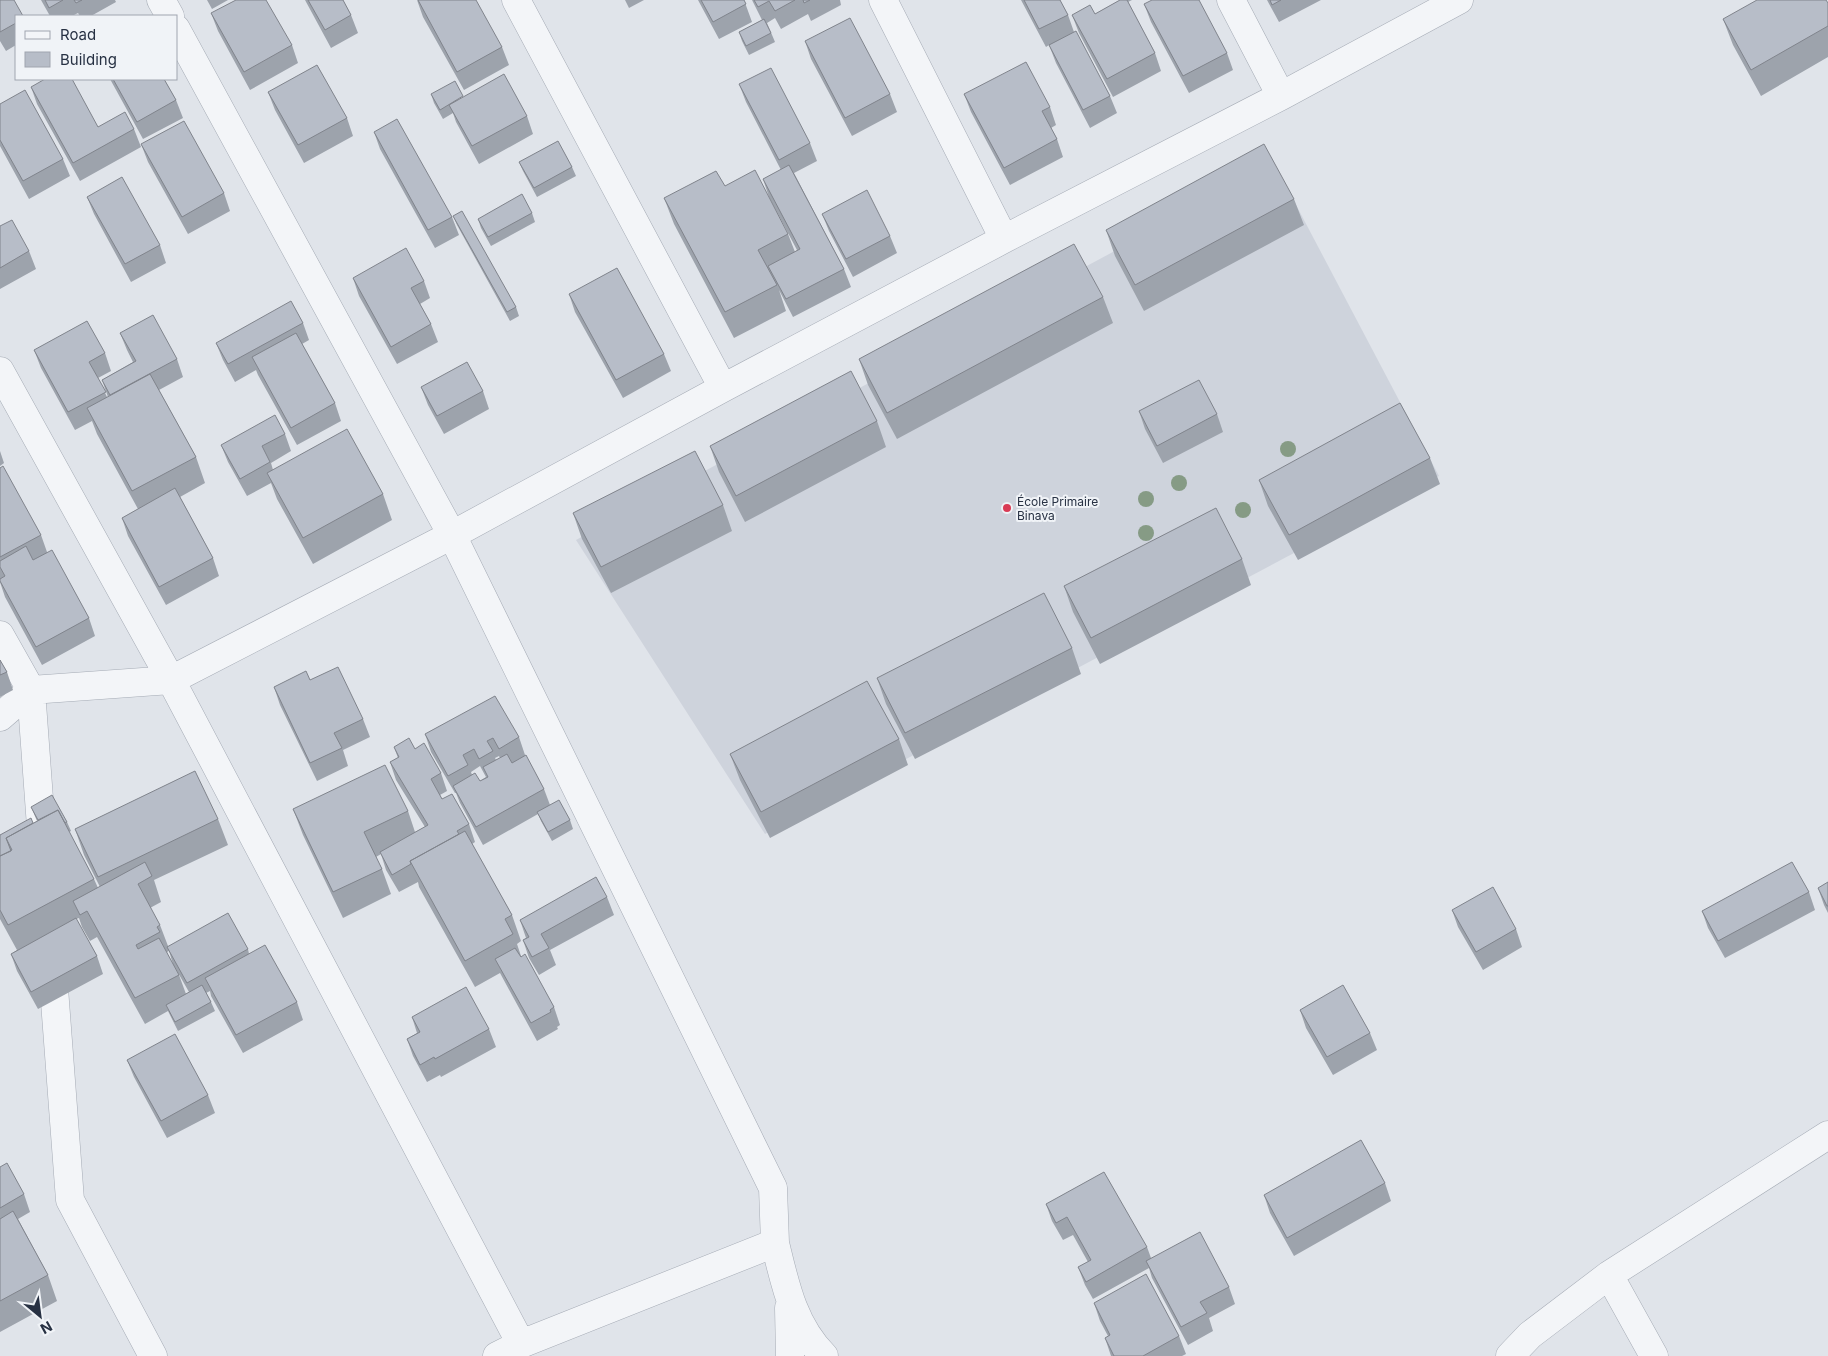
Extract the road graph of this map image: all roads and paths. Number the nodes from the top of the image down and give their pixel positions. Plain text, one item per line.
1 (161, 0) edge
2 (516, 0) edge
3 (883, 0) edge
4 (1231, 0) edge
5 (1459, 0) edge
6 (169, 15) edge
7 (178, 33) edge
8 (1281, 96) junction
9 (1004, 239) junction
10 (0, 370) edge
11 (723, 388) junction
12 (452, 535) junction
13 (0, 635) edge
14 (171, 680) junction
15 (31, 690) junction
16 (0, 717) edge
17 (44, 867) edge
18 (50, 936) edge
19 (1828, 1135) edge
20 (775, 1243) junction
21 (1609, 1275) junction
22 (789, 1300) junction
23 (521, 1344) junction
24 (153, 1356) edge
25 (497, 1356) edge
26 (790, 1356) edge
27 (824, 1356) edge
28 (1510, 1356) edge
29 (1654, 1356) edge

1 - 6 street
2 - 11 street
3 - 9 street
4 - 8 street
5 - 8 street
7 - 12 street
8 - 9 street
9 - 11 street
10 - 14 street
11 - 12 street
12 - 14 street
12 - 20 street
13 - 15 street
14 - 15 street
14 - 23 street
15 - 16 street
15 - 17 street
18 - 24 street
19 - 21 street
20 - 22 street
20 - 23 street
21 - 28 street
21 - 29 street
22 - 26 street
22 - 27 street
23 - 25 street

